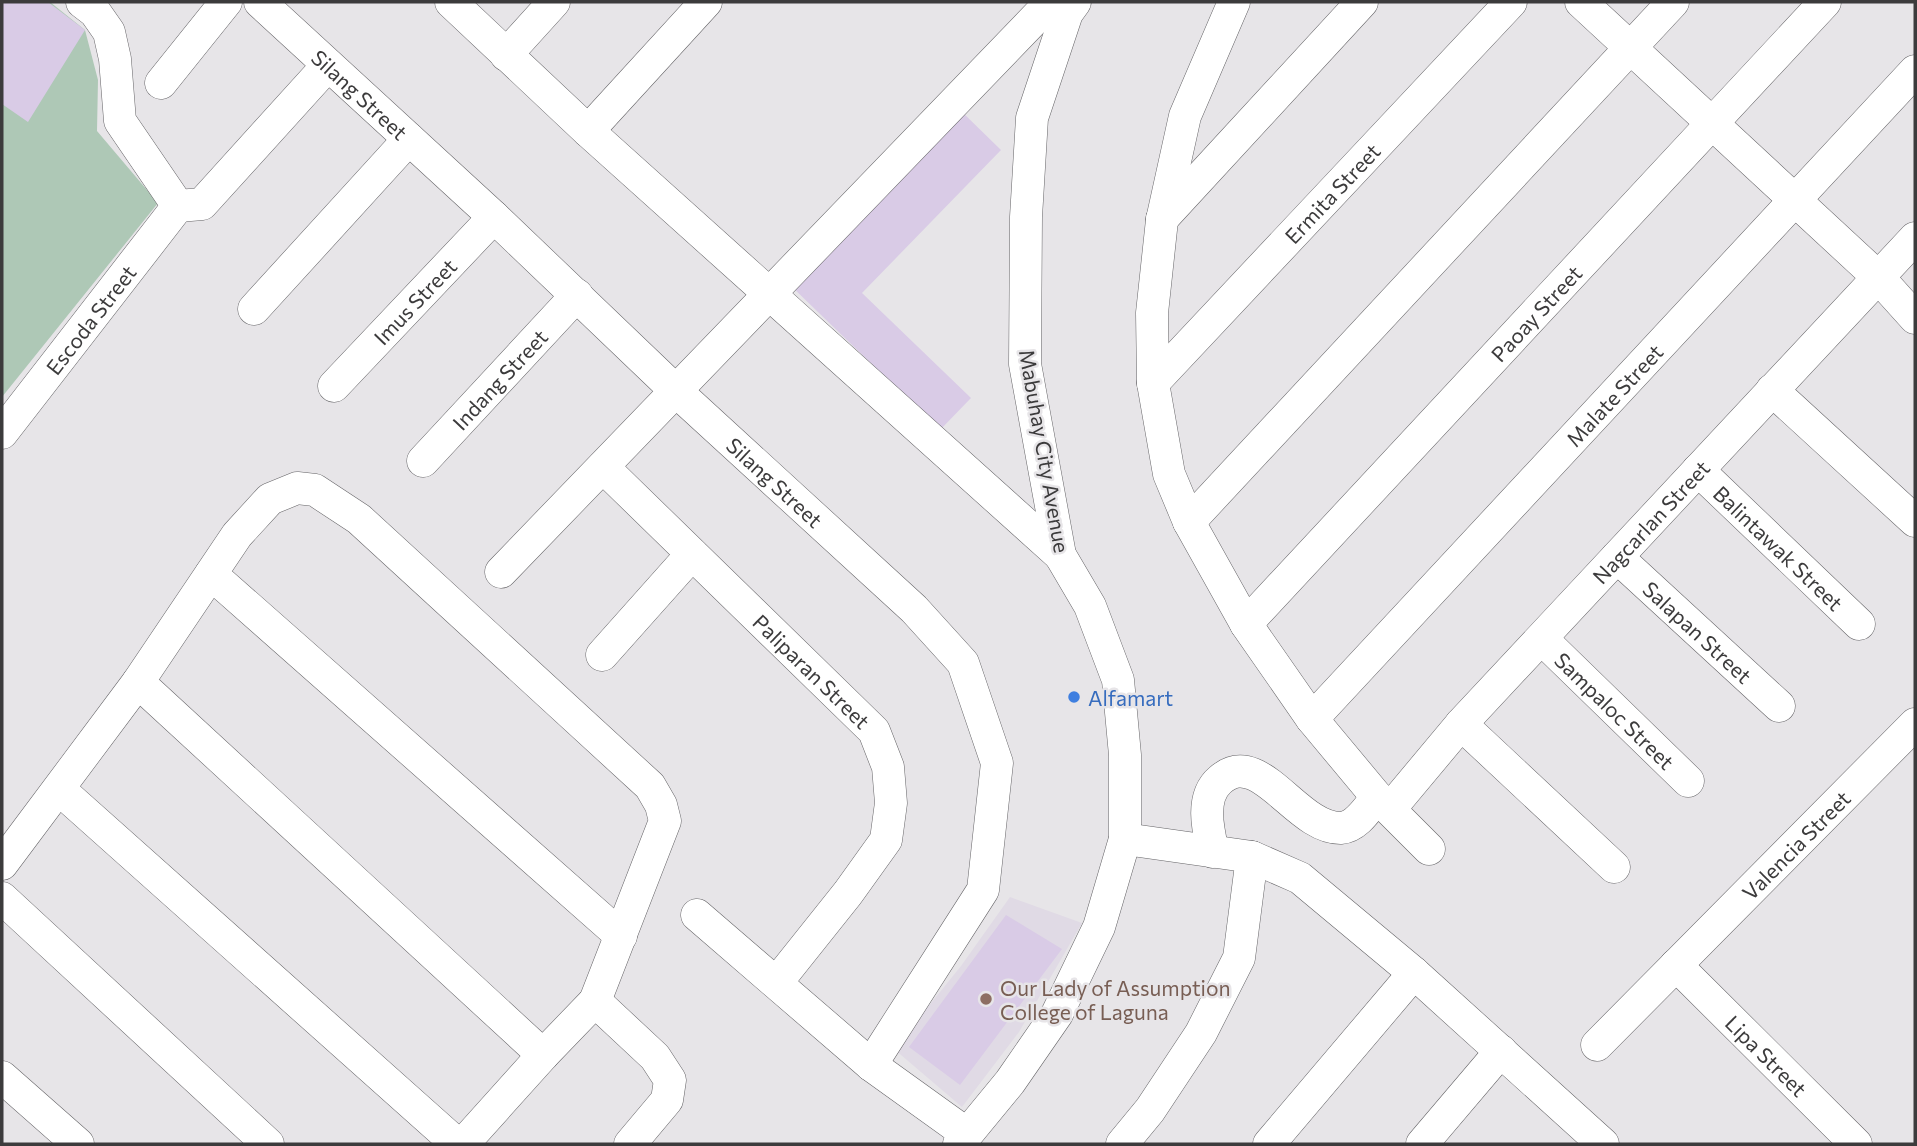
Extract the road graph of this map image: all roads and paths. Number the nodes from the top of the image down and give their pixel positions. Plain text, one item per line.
1 (82, 2) edge
2 (226, 2) edge
3 (260, 2) edge
4 (451, 2) edge
5 (554, 2) edge
6 (706, 2) edge
7 (1051, 2) edge
8 (1075, 2) edge
9 (1234, 2) edge
10 (1362, 2) edge
11 (1511, 2) edge
12 (1581, 2) edge
13 (1673, 2) edge
14 (1825, 2) edge
15 (1630, 47) junction
16 (506, 55) junction
17 (328, 65) junction
18 (1915, 71) edge
19 (161, 83) dead end
20 (1712, 122) junction
21 (588, 131) junction
22 (409, 139) junction
23 (1796, 200) junction
24 (178, 206) junction
25 (494, 217) junction
26 (1161, 220) junction
27 (1915, 238) edge
28 (1879, 278) junction
29 (769, 294) junction
30 (577, 295) junction
31 (254, 309) dead end
32 (1915, 318) edge
33 (1153, 383) junction
34 (334, 386) dead end
35 (1772, 390) junction
36 (676, 391) junction
37 (2, 433) edge
38 (423, 461) dead end
39 (603, 467) junction
40 (1698, 470) junction
41 (1915, 521) edge
42 (1189, 522) junction
43 (692, 554) junction
44 (1060, 555) junction
45 (1617, 557) junction
46 (501, 572) dead end
47 (211, 574) junction
48 (1246, 624) junction
49 (1859, 624) dead end
50 (1542, 639) junction
51 (602, 655) dead end
52 (138, 682) junction
53 (1779, 706) dead end
54 (1312, 719) junction
55 (1461, 724) junction
56 (1915, 724) edge
57 (1688, 781) dead end
58 (59, 789) junction
59 (1383, 803) junction
60 (1125, 839) junction
61 (1429, 849) dead end
62 (1213, 852) junction
63 (1252, 857) junction
64 (2, 864) edge
65 (1614, 867) dead end
66 (2, 898) edge
67 (697, 915) dead end
68 (621, 936) junction
69 (1676, 965) junction
70 (1414, 973) junction
71 (777, 982) junction
72 (595, 1002) junction
73 (1597, 1045) dead end
74 (1501, 1051) junction
75 (542, 1055) junction
76 (871, 1065) junction
77 (2, 1077) edge
78 (1838, 1138) edge
79 (963, 1139) edge
80 (1593, 1141) edge
81 (78, 1144) edge
82 (268, 1144) edge
83 (457, 1144) edge
84 (463, 1144) edge
85 (630, 1144) edge
86 (1122, 1144) edge
87 (1269, 1144) edge
88 (1422, 1144) edge

1 - 24 street
2 - 19 street
3 - 17 street, Silang Street
4 - 16 street
5 - 16 street
6 - 21 street
7 - 29 street
8 - 44 street, Mabuhay City Avenue
9 - 26 street
10 - 26 street
11 - 33 street, Ermita Street
12 - 15 street
13 - 15 street
14 - 20 street, Paoay Street
15 - 20 street
15 - 42 street
16 - 21 street
17 - 22 street, Silang Street
17 - 24 street
18 - 23 street, Malate Street
20 - 23 street
20 - 48 street, Paoay Street
21 - 29 street
22 - 25 street, Silang Street
22 - 31 street
23 - 28 street
23 - 54 street, Malate Street
24 - 37 street, Escoda Street
25 - 30 street, Silang Street
25 - 34 street, Imus Street
26 - 33 street
27 - 28 street, Nagcarlan Street
28 - 32 street
28 - 35 street, Nagcarlan Street
29 - 36 street
29 - 44 street
30 - 36 street, Silang Street
30 - 38 street, Indang Street
33 - 42 street
35 - 40 street, Nagcarlan Street
35 - 41 street
36 - 39 street
36 - 76 street, Silang Street
39 - 43 street, Paliparan Street
39 - 46 street
40 - 45 street, Nagcarlan Street
40 - 49 street, Balintawak Street
42 - 48 street
43 - 51 street
43 - 71 street, Paliparan Street
44 - 60 street, Mabuhay City Avenue
45 - 50 street, Nagcarlan Street
45 - 53 street, Salapan Street
47 - 52 street
47 - 68 street
47 - 68 street
48 - 54 street
50 - 55 street, Nagcarlan Street
50 - 57 street, Sampaloc Street
52 - 58 street
52 - 75 street
54 - 59 street
55 - 59 street, Nagcarlan Street
55 - 65 street
56 - 69 street, Valencia Street
58 - 64 street
58 - 83 street
59 - 61 street
59 - 62 street, Nagcarlan Street
60 - 62 street
60 - 79 street, Mabuhay City Avenue
62 - 63 street
63 - 70 street
63 - 86 street
66 - 82 street
67 - 71 street
68 - 72 street
69 - 73 street, Valencia Street
69 - 78 street, Lipa Street
70 - 74 street
70 - 87 street
71 - 76 street
72 - 75 street
72 - 85 street
74 - 80 street
74 - 88 street
75 - 84 street
76 - 79 street
77 - 81 street

